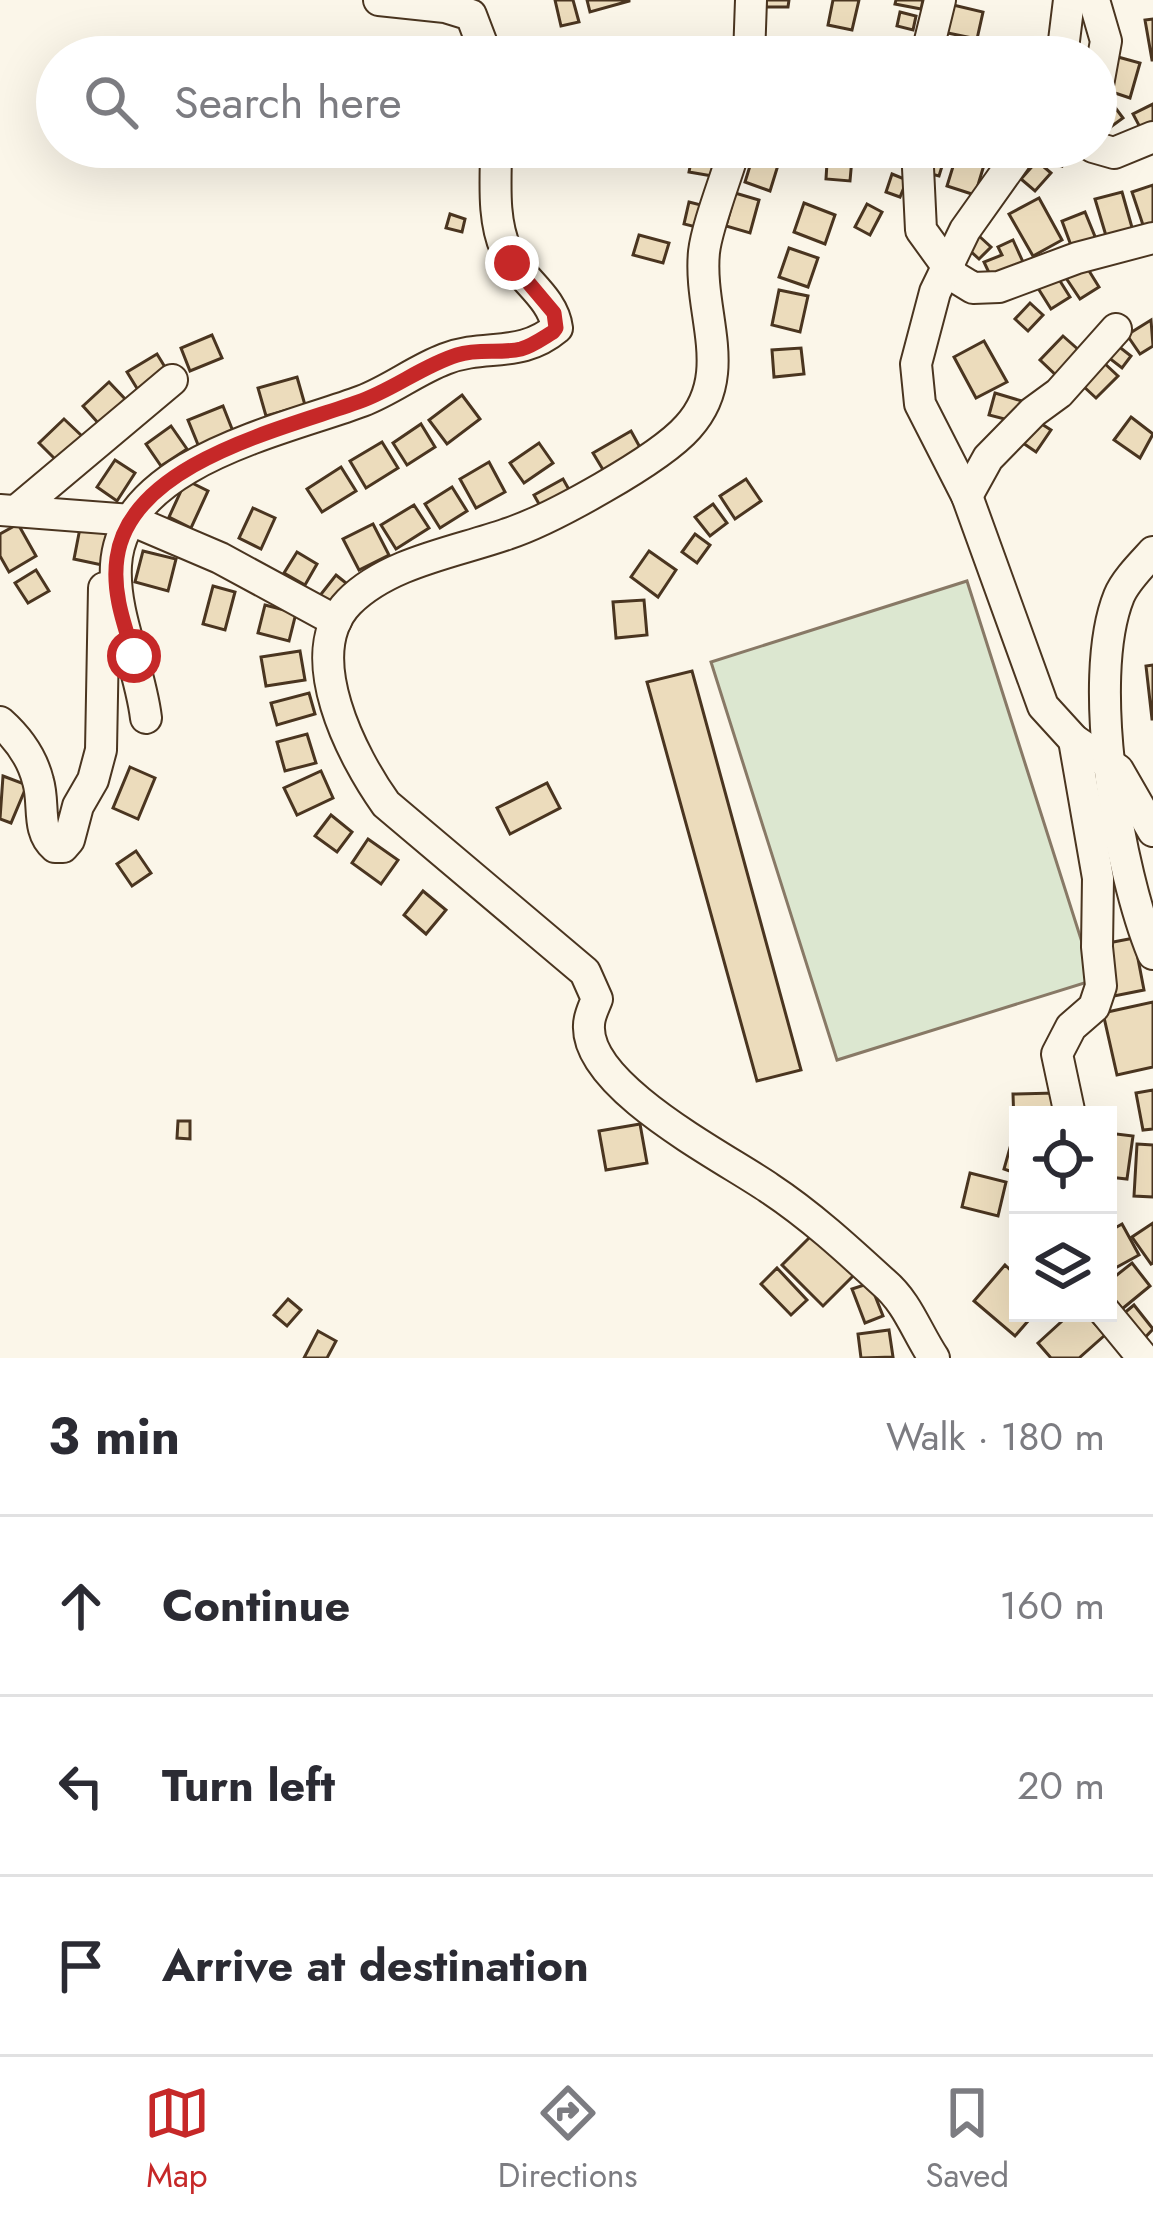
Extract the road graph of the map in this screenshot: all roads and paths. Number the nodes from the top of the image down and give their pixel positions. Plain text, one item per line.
1 (379, 0) edge
2 (752, 0) edge
3 (940, 0) edge
4 (1069, 0) edge
5 (1094, 0) edge
6 (480, 36) edge
7 (750, 36) edge
8 (931, 36) edge
9 (1065, 36) edge
10 (1105, 36) edge
11 (1153, 137) edge
12 (1117, 152) edge
13 (496, 168) edge
14 (729, 168) edge
15 (918, 168) edge
16 (1009, 168) edge
17 (1153, 238) edge
18 (946, 266) junction
19 (1116, 328) dead end
20 (172, 380) dead end
21 (967, 496) junction
22 (8, 510) edge
23 (130, 520) junction
24 (1153, 552) edge
25 (116, 561) junction
26 (336, 621) junction
27 (146, 718) dead end
28 (0, 722) edge
29 (1074, 740) junction
30 (1107, 760) junction
31 (1153, 831) edge
32 (1153, 954) edge
33 (1068, 1106) edge
34 (1113, 1322) edge
35 (934, 1358) edge
36 (1143, 1358) edge

1 - 6 street
2 - 7 street
3 - 8 street
4 - 9 street
5 - 10 street
11 - 12 street
13 - 23 street
14 - 26 street
15 - 18 street
16 - 18 street
17 - 18 street
18 - 21 street
19 - 21 street
20 - 22 street
21 - 29 street
22 - 23 street
23 - 25 street
23 - 26 street
24 - 30 street
25 - 27 street
25 - 28 street
26 - 35 street
29 - 30 street
29 - 33 street
30 - 31 street
30 - 32 street
34 - 36 street

